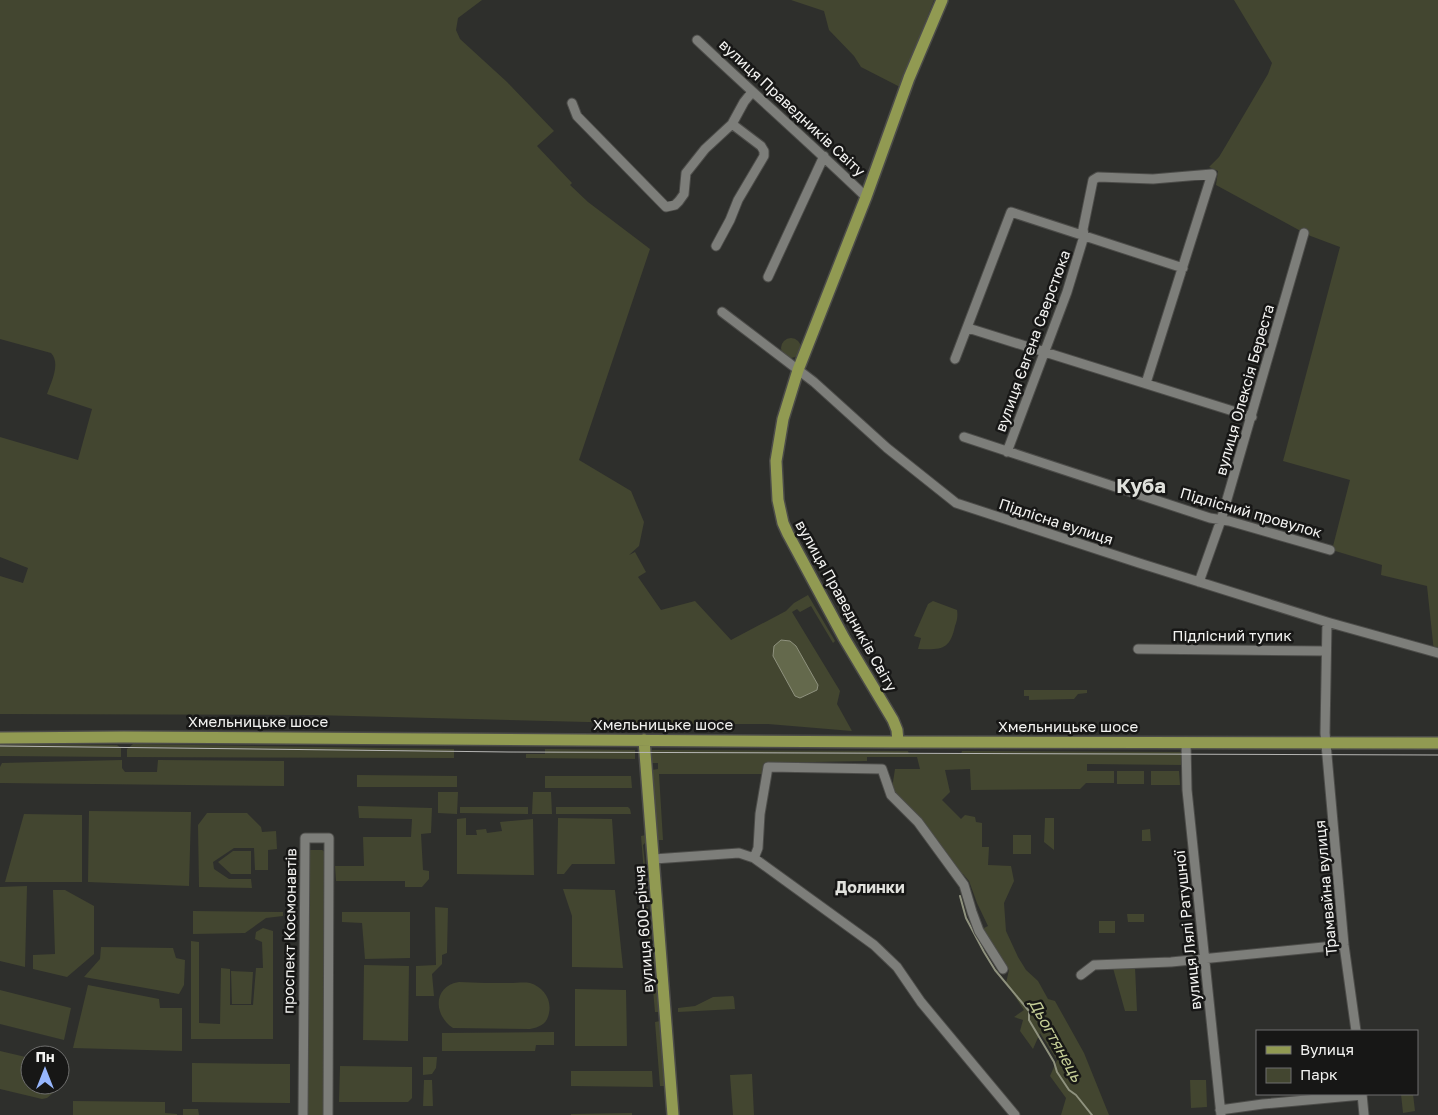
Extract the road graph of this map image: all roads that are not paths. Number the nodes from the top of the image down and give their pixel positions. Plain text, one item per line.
1 (942, 0) edge
2 (697, 40) dead end
3 (752, 92) junction
4 (572, 103) dead end
5 (732, 124) junction
6 (824, 156) junction
7 (866, 197) junction
8 (1304, 233) dead end
9 (1084, 236) junction
10 (716, 246) dead end
11 (1183, 268) junction
12 (768, 277) dead end
13 (722, 312) dead end
14 (968, 328) junction
15 (1045, 352) junction
16 (955, 358) dead end
17 (798, 370) junction
18 (1146, 383) junction
19 (1252, 417) junction
20 (964, 437) dead end
21 (1007, 452) junction
22 (1221, 520) junction
23 (1330, 550) dead end
24 (1199, 582) junction
25 (1327, 622) junction
26 (1138, 649) dead end
27 (1326, 651) junction
28 (1438, 653) edge
29 (0, 738) edge
30 (644, 740) junction
31 (898, 742) junction
32 (1186, 742) junction
33 (1326, 742) junction
34 (1438, 743) edge
35 (754, 858) junction
36 (654, 860) junction
37 (1344, 945) junction
38 (1204, 959) junction
39 (1003, 969) dead end
40 (1081, 975) dead end
41 (1356, 1030) edge
42 (1352, 1095) edge
43 (1362, 1095) edge
44 (1220, 1113) edge
45 (303, 1115) edge
46 (328, 1115) edge
47 (673, 1115) edge
48 (1014, 1115) edge
49 (1364, 1115) edge

1 - 7 main road, вулиця Праведників Світу
2 - 3 street, вулиця Праведників Світу
3 - 5 street
3 - 6 street, вулиця Праведників Світу
4 - 5 street
5 - 10 street
6 - 7 street, вулиця Праведників Світу
6 - 12 street
7 - 17 main road, вулиця Праведників Світу
8 - 19 street, вулиця Олексія Береста
9 - 11 street
9 - 11 street, вулиця Євгена Сверстюка
9 - 14 street
9 - 15 street, вулиця Євгена Сверстюка
11 - 18 street
13 - 17 street, Підлісна вулиця
14 - 15 street
14 - 16 street
15 - 18 street
15 - 21 street, вулиця Євгена Сверстюка
17 - 24 street, Підлісна вулиця
17 - 31 main road, вулиця Праведників Світу
18 - 19 street
19 - 22 street, вулиця Олексія Береста
20 - 21 street, Підлісний провулок
21 - 22 street, Підлісний провулок
22 - 23 street, Підлісний провулок
22 - 24 street, вулиця Олексія Береста
24 - 25 street, Підлісна вулиця
25 - 27 street
25 - 28 street, Підлісна вулиця
26 - 27 street, Підлісний тупик
27 - 33 street
29 - 30 main road, Хмельницьке шосе
30 - 31 main road, Хмельницьке шосе
30 - 36 main road, вулиця 600-річчя
31 - 32 main road, Хмельницьке шосе
32 - 33 main road, Хмельницьке шосе
32 - 38 street, вулиця Лялі Ратушної
33 - 34 main road, Хмельницьке шосе
33 - 37 street, Трамвайна вулиця
35 - 36 street
35 - 39 street
35 - 48 street
36 - 47 main road, вулиця 600-річчя
37 - 38 street
37 - 41 street, Трамвайна вулиця
38 - 40 street
38 - 44 street, вулиця Лялі Ратушної
42 - 44 street
43 - 49 street
45 - 46 street, проспект Космонавтів

